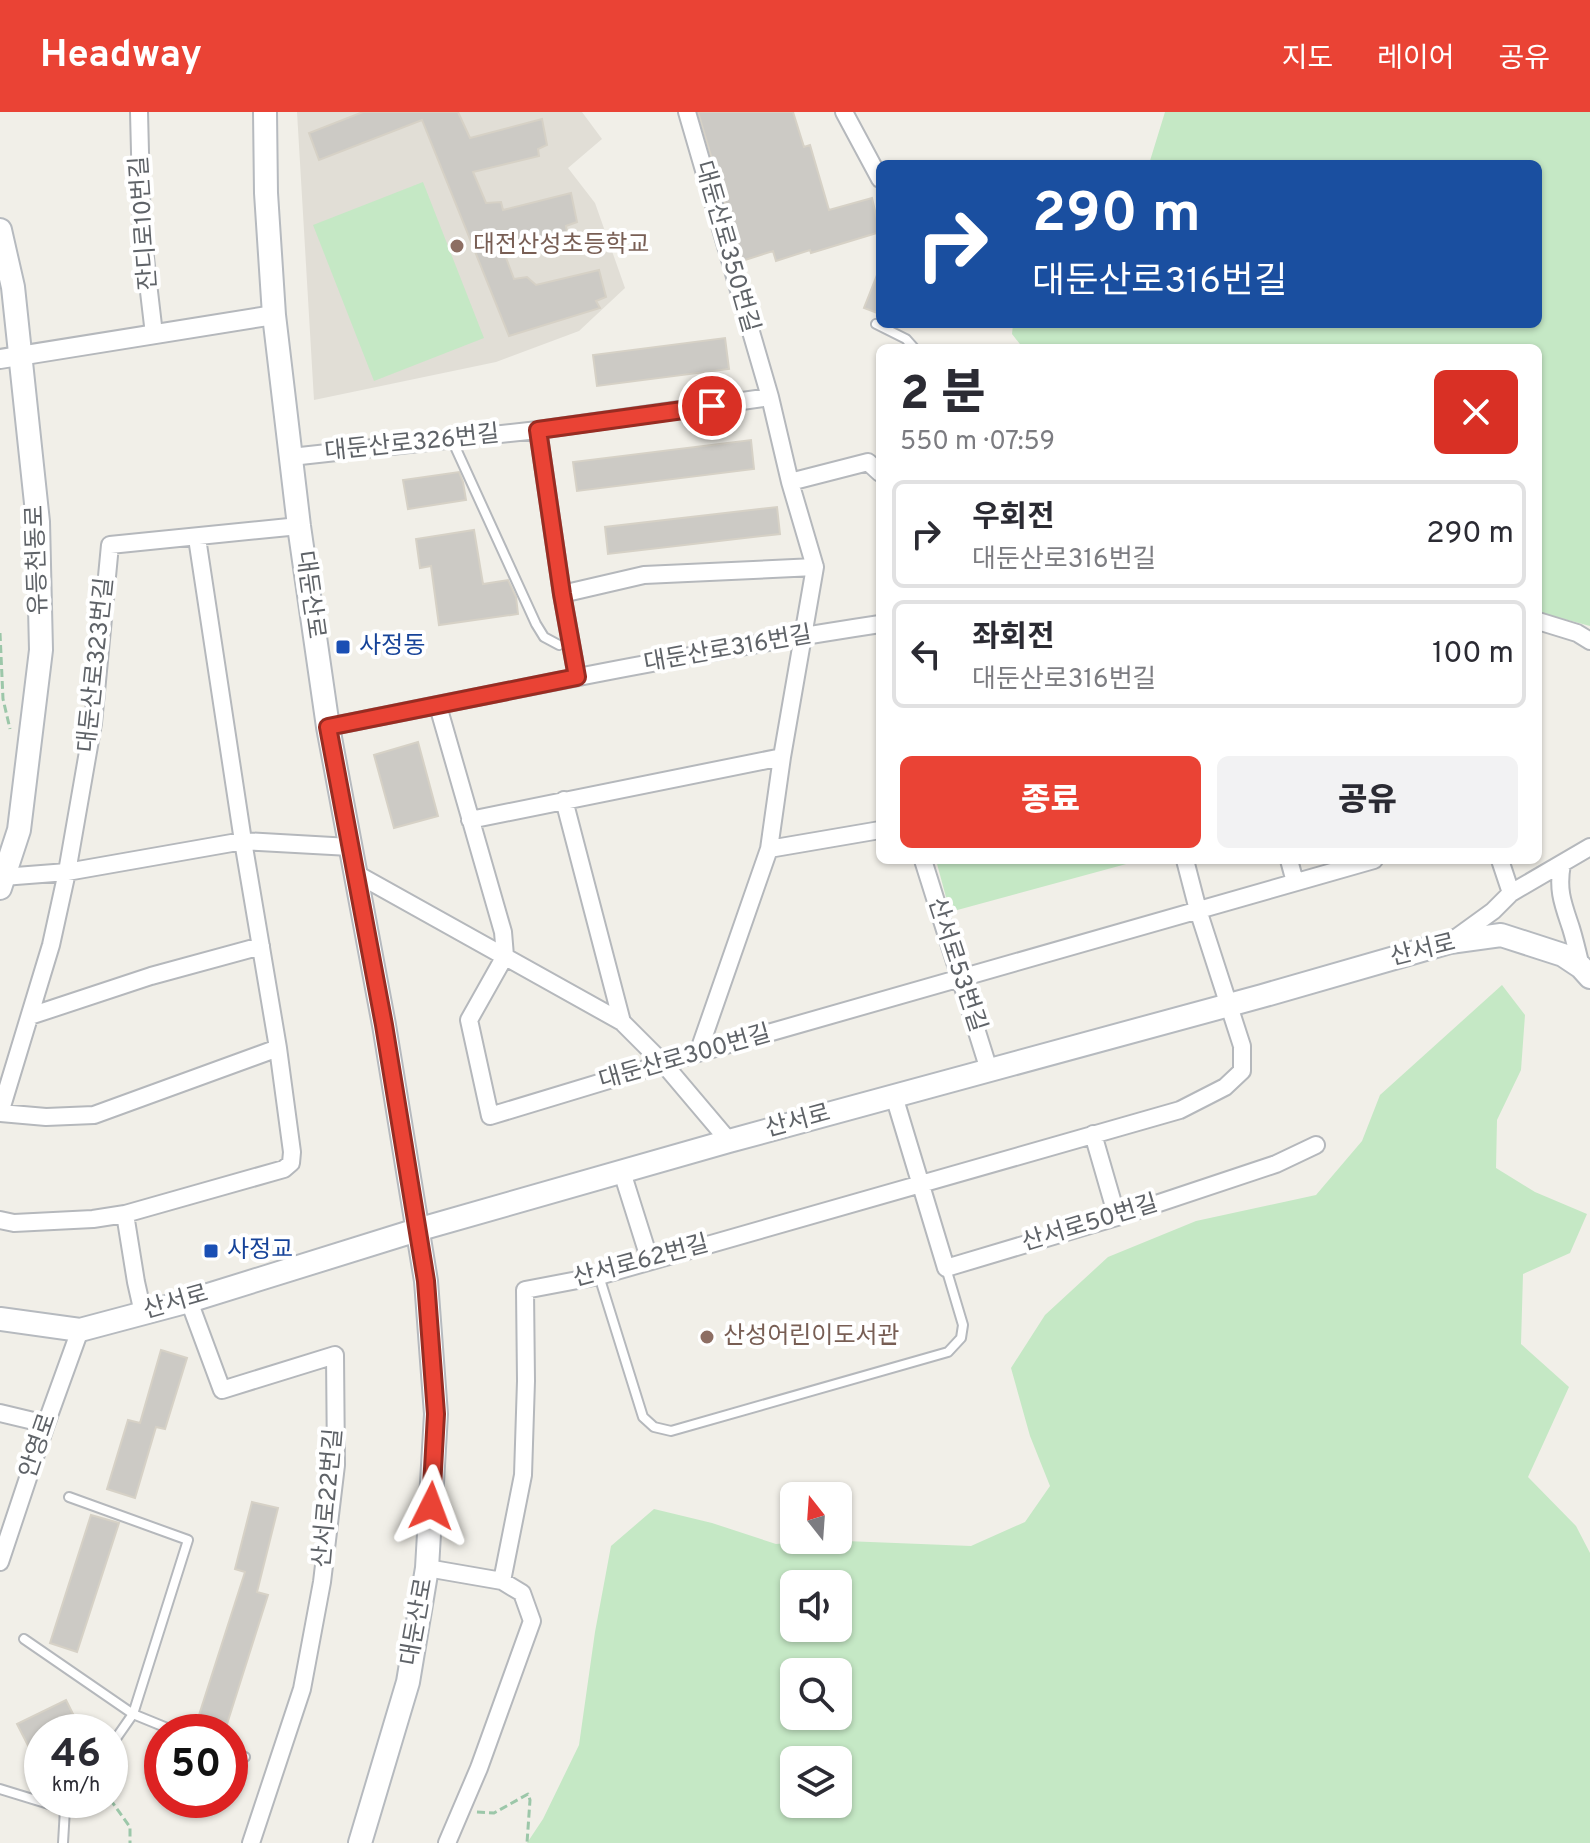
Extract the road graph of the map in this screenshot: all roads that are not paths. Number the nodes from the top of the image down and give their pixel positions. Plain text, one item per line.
1 (139, 112) edge
2 (265, 112) edge
3 (687, 112) edge
4 (844, 112) edge
5 (876, 172) edge
6 (0, 230) edge
7 (274, 315) junction
8 (884, 328) edge
9 (154, 334) junction
10 (910, 344) edge
11 (11, 357) edge
12 (770, 397) junction
13 (538, 430) junction
14 (452, 440) junction
15 (291, 457) junction
16 (876, 465) edge
17 (790, 482) junction
18 (299, 526) junction
19 (197, 538) junction
20 (815, 567) junction
21 (562, 594) junction
22 (1542, 622) edge
23 (876, 625) edge
24 (803, 636) junction
25 (1590, 641) edge
26 (559, 645) dead end
27 (577, 677) junction
28 (438, 706) junction
29 (328, 727) junction
30 (782, 757) junction
31 (564, 800) junction
32 (470, 820) junction
33 (876, 831) edge
34 (243, 841) junction
35 (350, 847) junction
36 (1590, 847) edge
37 (769, 849) junction
38 (924, 864) edge
39 (1186, 864) edge
40 (1290, 864) edge
41 (1360, 864) edge
42 (1501, 864) edge
43 (1562, 864) junction
44 (67, 872) junction
45 (355, 873) junction
46 (1295, 882) junction
47 (2, 883) edge
48 (1511, 893) junction
49 (1198, 910) junction
50 (1450, 942) junction
51 (261, 946) junction
52 (505, 956) junction
53 (1585, 972) edge
54 (960, 978) junction
55 (1228, 1004) junction
56 (30, 1016) junction
57 (622, 1022) junction
58 (278, 1048) junction
59 (698, 1053) junction
60 (663, 1063) junction
61 (989, 1070) junction
62 (894, 1096) junction
63 (0, 1113) edge
64 (1093, 1134) junction
65 (729, 1141) junction
66 (1316, 1145) dead end
67 (622, 1172) junction
68 (919, 1183) junction
69 (125, 1214) junction
70 (1117, 1217) junction
71 (0, 1220) edge
72 (417, 1230) junction
73 (650, 1261) junction
74 (946, 1268) junction
75 (599, 1276) junction
76 (189, 1301) junction
77 (143, 1313) junction
78 (0, 1319) edge
79 (80, 1330) junction
80 (0, 1413) edge
81 (46, 1424) junction
82 (69, 1497) dead end
83 (0, 1562) edge
84 (427, 1568) junction
85 (502, 1581) junction
86 (24, 1639) dead end
87 (133, 1714) junction
88 (144, 1718) edge
89 (128, 1721) edge
90 (0, 1789) edge
91 (24, 1796) edge
92 (64, 1818) edge
93 (63, 1843) edge
94 (251, 1843) edge
95 (360, 1843) edge
96 (447, 1843) edge

1 - 9 street, 잔디로10번길
2 - 7 main road, 대둔산로
3 - 12 street, 대둔산로350번길
4 - 5 street
6 - 11 main road, 유등천동로
7 - 9 street
7 - 15 main road, 대둔산로
8 - 10 lane
9 - 11 street
11 - 47 main road, 유등천동로
12 - 13 street, 대둔산로326번길
12 - 17 street, 대둔산로350번길
13 - 14 street, 대둔산로326번길
13 - 21 street
14 - 15 street, 대둔산로326번길
14 - 26 lane
15 - 18 main road, 대둔산로
16 - 17 street
17 - 20 street, 대둔산로350번길
18 - 19 street, 대둔산로323번길
18 - 29 main road, 대둔산로
19 - 34 street
19 - 44 street, 대둔산로323번길
20 - 21 street
20 - 24 street, 대둔산로350번길
21 - 27 street
22 - 25 street
23 - 24 street, 대둔산로316번길
24 - 27 street, 대둔산로316번길
24 - 30 street, 대둔산로350번길
27 - 28 street, 대둔산로316번길
28 - 29 street, 대둔산로316번길
28 - 32 street
29 - 35 main road, 대둔산로
30 - 31 street
30 - 37 street, 대둔산로350번길
31 - 32 street
31 - 57 street
32 - 52 street
33 - 37 street
34 - 35 street
34 - 44 street
34 - 51 street
35 - 45 main road, 대둔산로
36 - 43 street
37 - 59 street, 대둔산로350번길
38 - 54 street, 산서로53번길
39 - 49 street
40 - 46 street
41 - 46 street, 대둔산로300번길
42 - 48 street
43 - 48 street
43 - 53 street
44 - 47 street
44 - 56 street, 대둔산로323번길
45 - 52 street
45 - 72 main road, 대둔산로
46 - 49 street, 대둔산로300번길
48 - 50 street
49 - 54 street, 대둔산로300번길
49 - 55 street
50 - 53 main road, 산서로
50 - 55 main road, 산서로
51 - 56 street
51 - 58 street
52 - 57 street
52 - 60 street, 대둔산로300번길
54 - 59 street, 대둔산로300번길
54 - 61 street, 산서로53번길
55 - 61 main road, 산서로
55 - 64 street, 산서로62번길
56 - 63 street, 대둔산로323번길
57 - 60 street
58 - 63 street, 대둔산로323번길
58 - 69 street
59 - 60 street, 대둔산로300번길
60 - 65 street
61 - 62 main road, 산서로
62 - 65 main road, 산서로
62 - 68 street
64 - 68 street, 산서로62번길
64 - 70 street
65 - 67 main road, 산서로
66 - 70 street, 산서로50번길
67 - 72 main road, 산서로
67 - 73 street
68 - 73 street, 산서로62번길
68 - 74 street
69 - 71 street
69 - 77 street
70 - 74 street, 산서로50번길
72 - 76 main road, 산서로
72 - 84 main road, 대둔산로
73 - 75 street, 산서로62번길
74 - 75 lane
75 - 85 street, 산서로62번길
76 - 77 main road, 산서로
76 - 94 street, 산서로22번길
77 - 79 main road, 산서로
78 - 79 main road, 산서로
79 - 81 street, 안영로
80 - 81 street
81 - 83 street, 안영로
82 - 87 lane
84 - 85 street
84 - 95 main road, 대둔산로
85 - 96 street
86 - 87 lane
87 - 88 lane
87 - 89 lane
90 - 91 lane
92 - 93 lane

